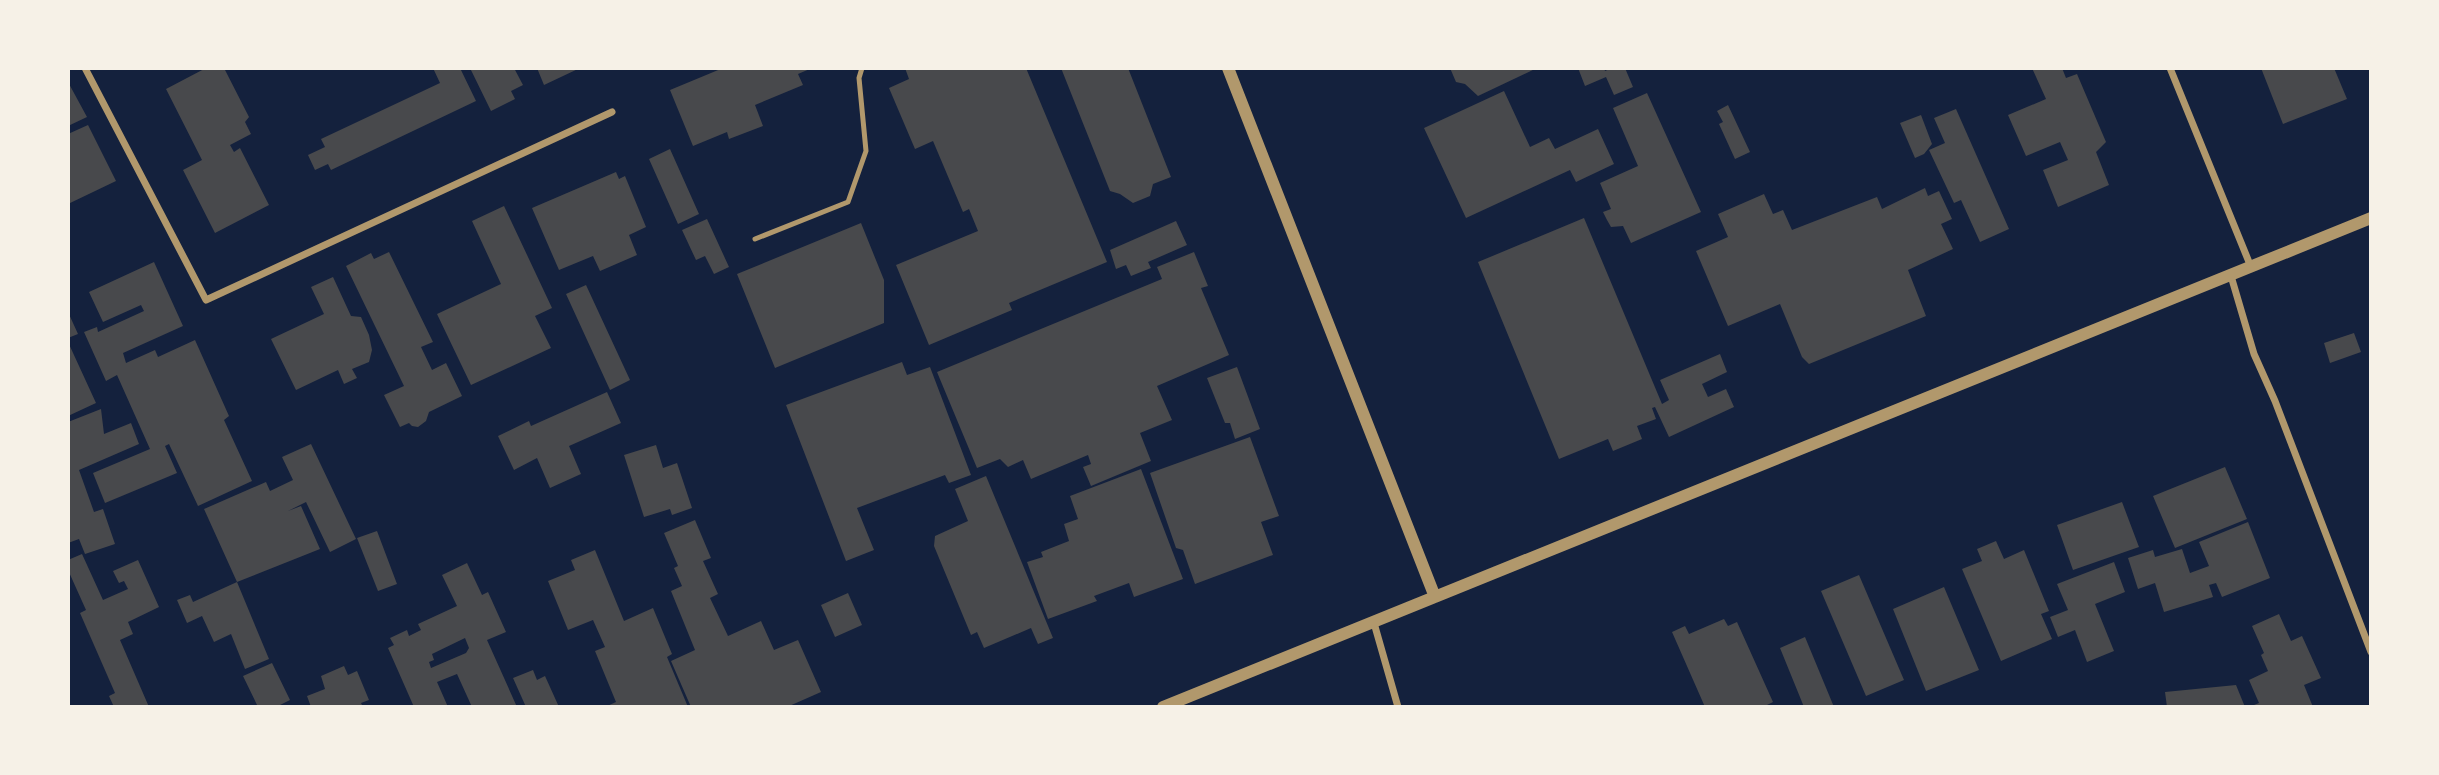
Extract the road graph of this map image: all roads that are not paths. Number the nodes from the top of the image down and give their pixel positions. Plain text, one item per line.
1 (85, 68) edge
2 (862, 68) edge
3 (1228, 68) edge
4 (2170, 68) edge
5 (612, 112) dead end
6 (2371, 218) edge
7 (755, 239) dead end
8 (2251, 267) junction
9 (2231, 276) junction
10 (1435, 597) junction
11 (1374, 623) junction
12 (2371, 652) edge
13 (1163, 707) edge
14 (1398, 707) edge

1 - 5 street
2 - 7 lane
3 - 10 street
4 - 8 street
6 - 8 street
8 - 9 street
9 - 10 street
9 - 12 street
10 - 11 street
11 - 13 street
11 - 14 street

